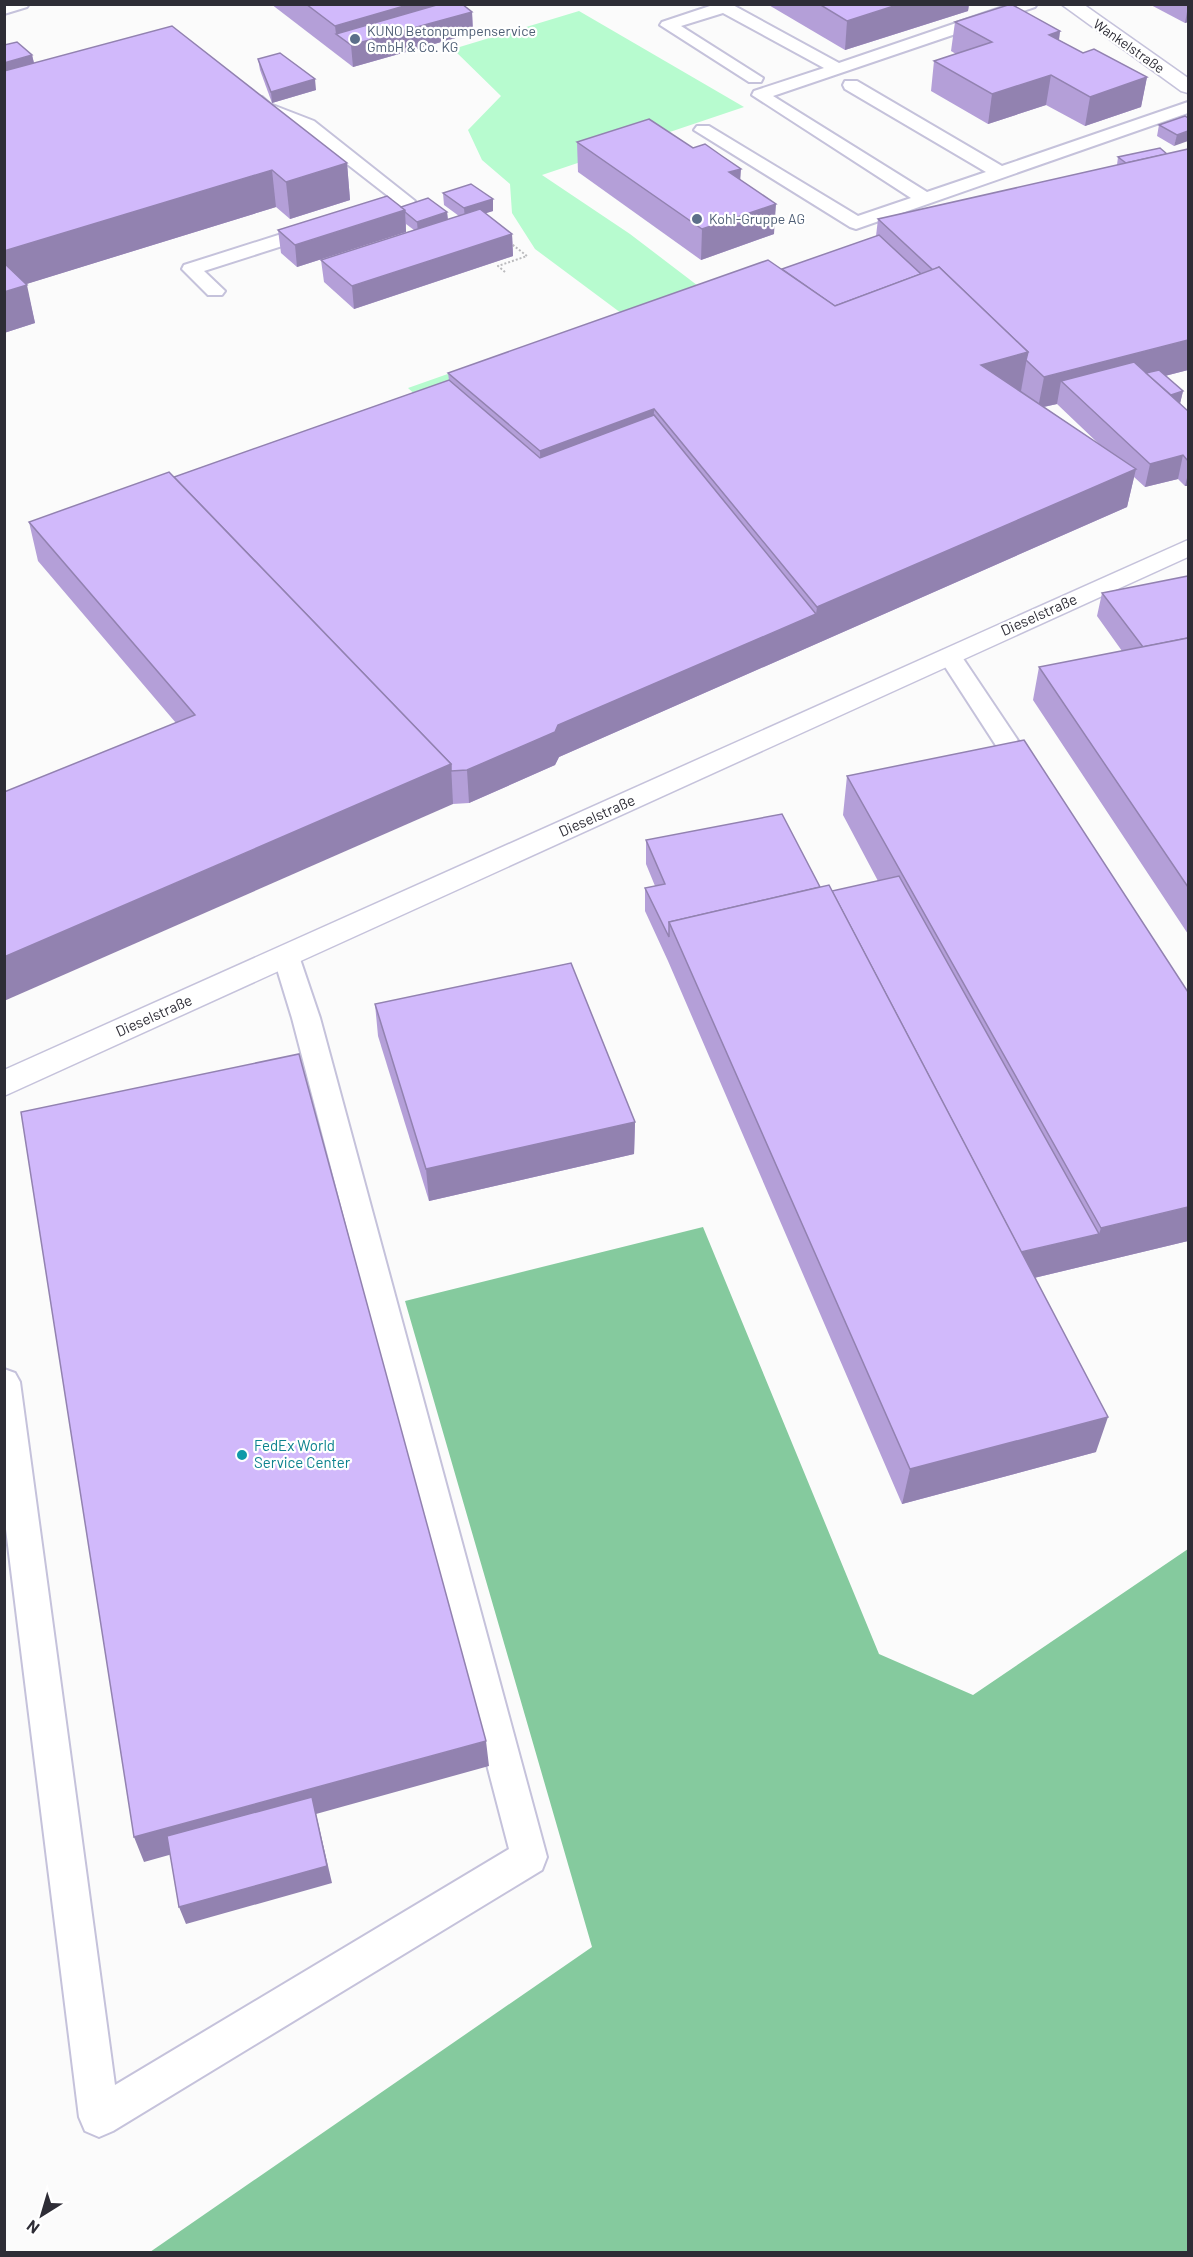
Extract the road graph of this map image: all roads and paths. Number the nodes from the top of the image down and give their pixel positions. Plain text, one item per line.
1 (21, 4) edge
2 (1029, 4) edge
3 (1070, 4) edge
4 (4, 9) edge
5 (837, 69) junction
6 (755, 78) dead end
7 (851, 85) dead end
8 (1188, 87) edge
9 (238, 88) edge
10 (1188, 107) edge
11 (703, 130) dead end
12 (999, 172) junction
13 (925, 199) junction
14 (501, 236) edge
15 (505, 272) dead end
16 (215, 291) dead end
17 (1188, 548) edge
18 (950, 656) junction
19 (1041, 795) edge
20 (286, 956) junction
21 (4, 1084) edge
22 (4, 1382) edge

1 - 4 lane
2 - 5 lane
3 - 8 street, Wankelstraße
5 - 6 lane
5 - 13 lane
7 - 12 lane
9 - 16 lane
10 - 12 lane
11 - 13 lane
12 - 13 lane
14 - 15 path
17 - 18 street, Dieselstraße
18 - 19 lane
18 - 20 street, Dieselstraße
20 - 21 street, Dieselstraße
20 - 22 lane

